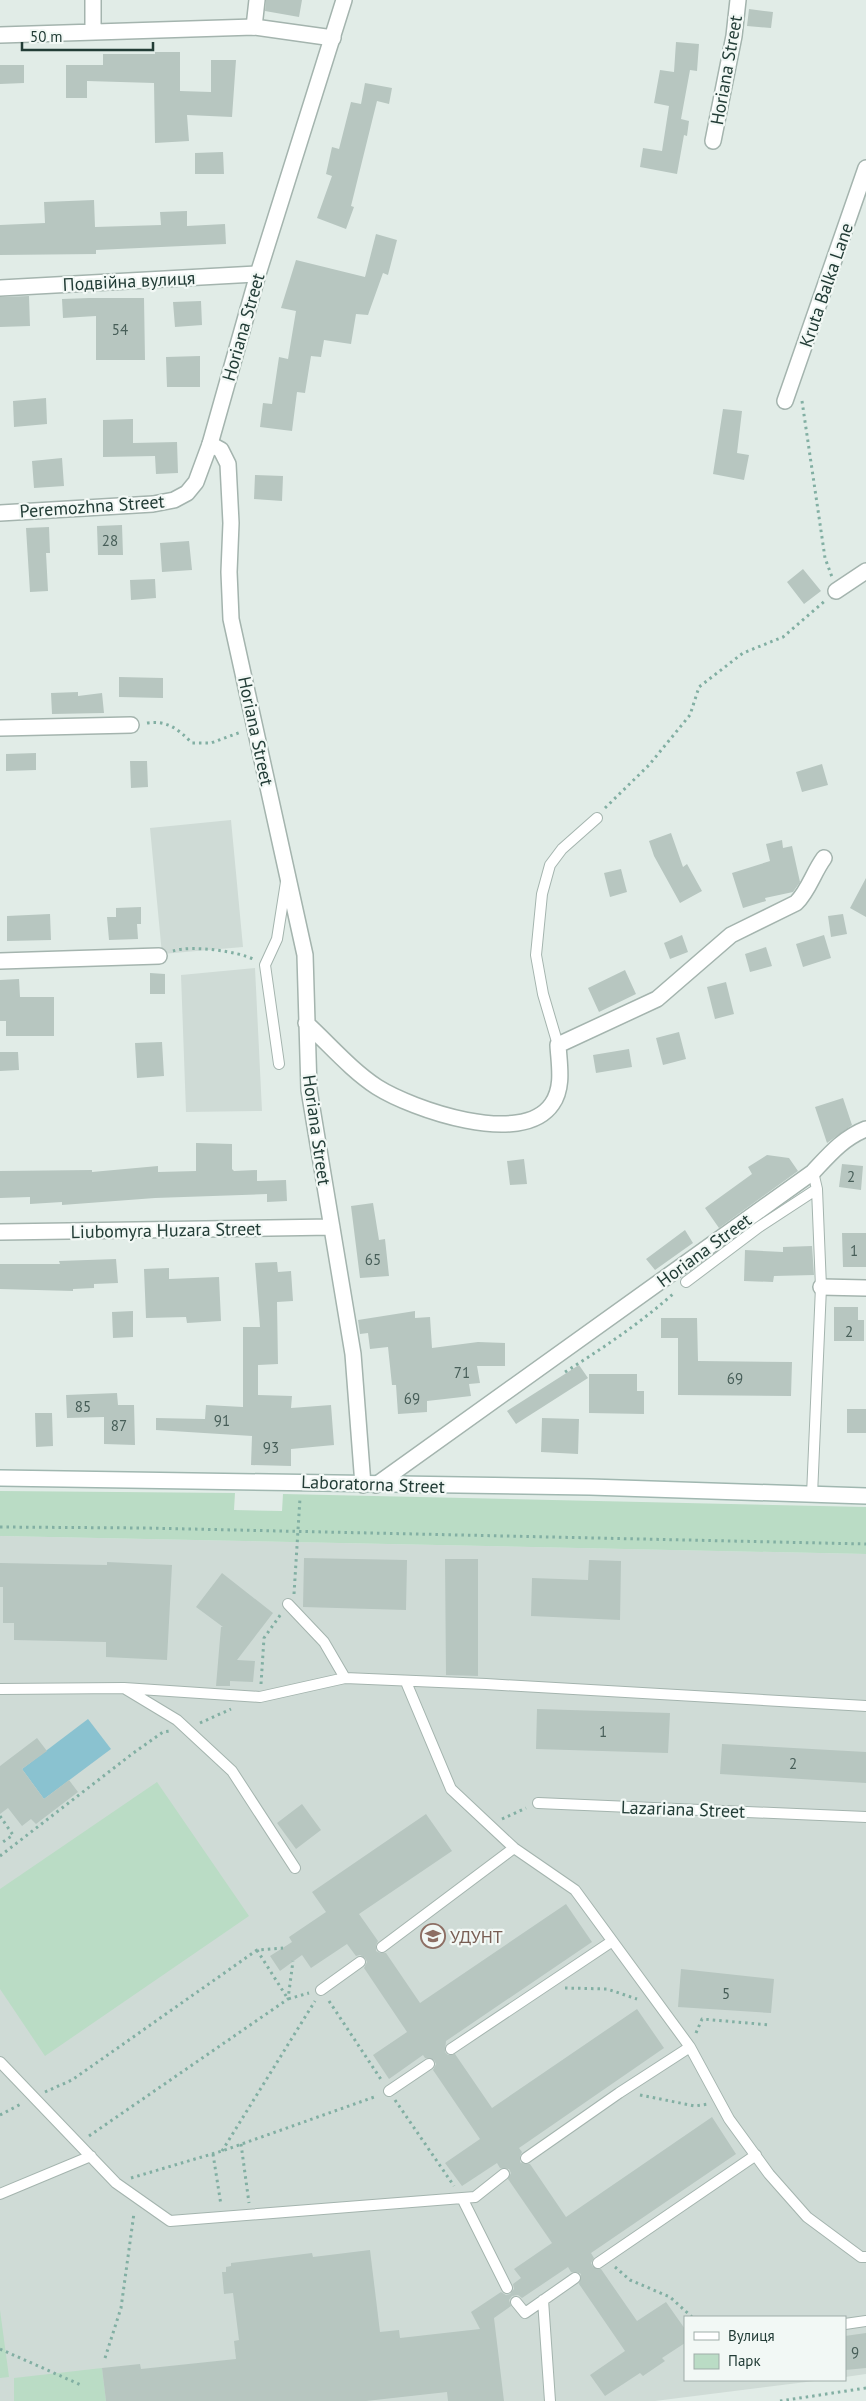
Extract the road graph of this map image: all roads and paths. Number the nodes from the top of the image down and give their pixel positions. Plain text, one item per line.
1 (93, 0) edge
2 (258, 0) edge
3 (344, 0) edge
4 (738, 0) edge
5 (254, 27) junction
6 (93, 32) junction
7 (0, 35) edge
8 (333, 38) junction
9 (714, 140) dead end
10 (866, 168) edge
11 (258, 274) junction
12 (0, 288) edge
13 (802, 395) dead end
14 (786, 401) dead end
15 (210, 444) junction
16 (0, 513) edge
17 (866, 571) edge
18 (836, 591) junction
19 (131, 724) joint
20 (255, 727) junction
21 (0, 728) edge
22 (597, 818) joint
23 (824, 858) dead end
24 (287, 875) junction
25 (159, 956) joint
26 (0, 961) edge
27 (266, 965) junction
28 (306, 1023) junction
29 (558, 1045) junction
30 (279, 1064) dead end
31 (866, 1129) edge
32 (813, 1172) junction
33 (817, 1189) junction
34 (332, 1227) junction
35 (0, 1232) edge
36 (686, 1282) dead end
37 (821, 1287) junction
38 (866, 1288) edge
39 (0, 1478) edge
40 (369, 1485) junction
41 (812, 1495) junction
42 (866, 1496) edge
43 (300, 1507) dead end
44 (0, 1527) edge
45 (298, 1532) junction
46 (866, 1544) edge
47 (288, 1604) junction
48 (345, 1678) junction
49 (406, 1682) junction
50 (124, 1688) junction
51 (0, 1689) edge
52 (260, 1697) junction
53 (866, 1706) edge
54 (236, 1708) dead end
55 (187, 1729) junction
56 (538, 1803) joint
57 (0, 1816) edge
58 (504, 1817) dead end
59 (866, 1817) edge
60 (0, 1844) edge
61 (514, 1848) junction
62 (0, 1856) edge
63 (295, 1868) dead end
64 (611, 1942) junction
65 (382, 1947) dead end
66 (283, 1948) dead end
67 (258, 1950) junction
68 (293, 1961) dead end
69 (360, 1962) dead end
70 (541, 1988) junction
71 (321, 1990) junction
72 (288, 1999) junction
73 (658, 2004) junction
74 (770, 2025) dead end
75 (690, 2047) junction
76 (452, 2049) dead end
77 (0, 2062) edge
78 (429, 2064) dead end
79 (389, 2091) joint
80 (619, 2093) junction
81 (35, 2097) junction
82 (720, 2102) junction
83 (0, 2114) edge
84 (78, 2144) junction
85 (241, 2144) junction
86 (222, 2151) junction
87 (213, 2154) junction
88 (756, 2155) junction
89 (91, 2156) junction
90 (526, 2158) dead end
91 (504, 2174) dead end
92 (116, 2183) junction
93 (0, 2194) edge
94 (135, 2196) junction
95 (462, 2198) junction
96 (250, 2216) junction
97 (223, 2218) junction
98 (607, 2257) junction
99 (866, 2257) edge
100 (598, 2263) dead end
101 (576, 2278) dead end
102 (506, 2288) dead end
103 (543, 2300) junction
104 (516, 2302) dead end
105 (691, 2316) edge
106 (866, 2321) edge
107 (846, 2324) edge
108 (0, 2349) edge
109 (105, 2358) dead end
110 (81, 2385) dead end
111 (866, 2388) edge
112 (550, 2401) edge
113 (780, 2401) edge

1 - 6 street
2 - 5 street
3 - 8 street, Horiana Street
4 - 9 street, Horiana Street
5 - 6 street
5 - 8 street
6 - 7 street
8 - 11 street, Horiana Street
10 - 14 street, Kruta Balka Lane
11 - 12 street, Подвійна вулиця
11 - 15 street, Horiana Street
13 - 18 path
15 - 16 street, Peremozhna Street
15 - 20 street, Horiana Street
17 - 18 street
18 - 22 path
19 - 20 path
19 - 21 street
20 - 24 street, Horiana Street
22 - 29 lane
23 - 29 street
24 - 27 lane
24 - 28 street, Horiana Street
25 - 26 street
25 - 27 path
27 - 30 lane
28 - 29 street
28 - 34 street, Horiana Street
31 - 32 street, Horiana Street
32 - 33 lane
32 - 40 street, Horiana Street
33 - 36 lane
33 - 37 lane
34 - 35 street, Liubomyra Huzara Street
34 - 40 street, Horiana Street
37 - 38 street
37 - 41 lane
39 - 40 street, Laboratorna Street
40 - 41 street, Laboratorna Street
41 - 42 street, Laboratorna Street
43 - 45 path
44 - 45 path
45 - 46 path
45 - 47 path
47 - 48 lane
47 - 52 path
48 - 49 lane
48 - 52 lane
49 - 53 lane
49 - 61 lane
50 - 51 lane
50 - 52 lane
50 - 55 lane
54 - 55 path
55 - 62 path
55 - 63 lane
56 - 58 path
56 - 59 lane, Lazariana Street
57 - 60 path
61 - 64 lane
61 - 65 lane
64 - 70 lane
64 - 73 lane
66 - 67 path
67 - 72 path
67 - 81 path
68 - 72 path
69 - 71 lane
70 - 73 path
70 - 76 lane
71 - 72 path
71 - 86 path
72 - 84 path
73 - 75 lane
74 - 75 path
75 - 80 lane
75 - 82 lane
77 - 81 lane
78 - 79 lane
79 - 85 path
80 - 82 path
80 - 90 lane
81 - 83 path
81 - 84 lane
82 - 88 lane
84 - 89 lane
85 - 86 path
85 - 96 path
86 - 87 path
87 - 92 path
87 - 97 path
88 - 98 lane
88 - 99 lane
89 - 92 lane
89 - 93 lane
91 - 95 lane
92 - 94 lane
94 - 97 lane
94 - 109 path
95 - 96 lane
95 - 102 lane
96 - 97 lane
98 - 100 lane
98 - 105 path
101 - 103 lane
103 - 104 lane
103 - 112 lane
106 - 107 lane
108 - 110 path
111 - 113 path

